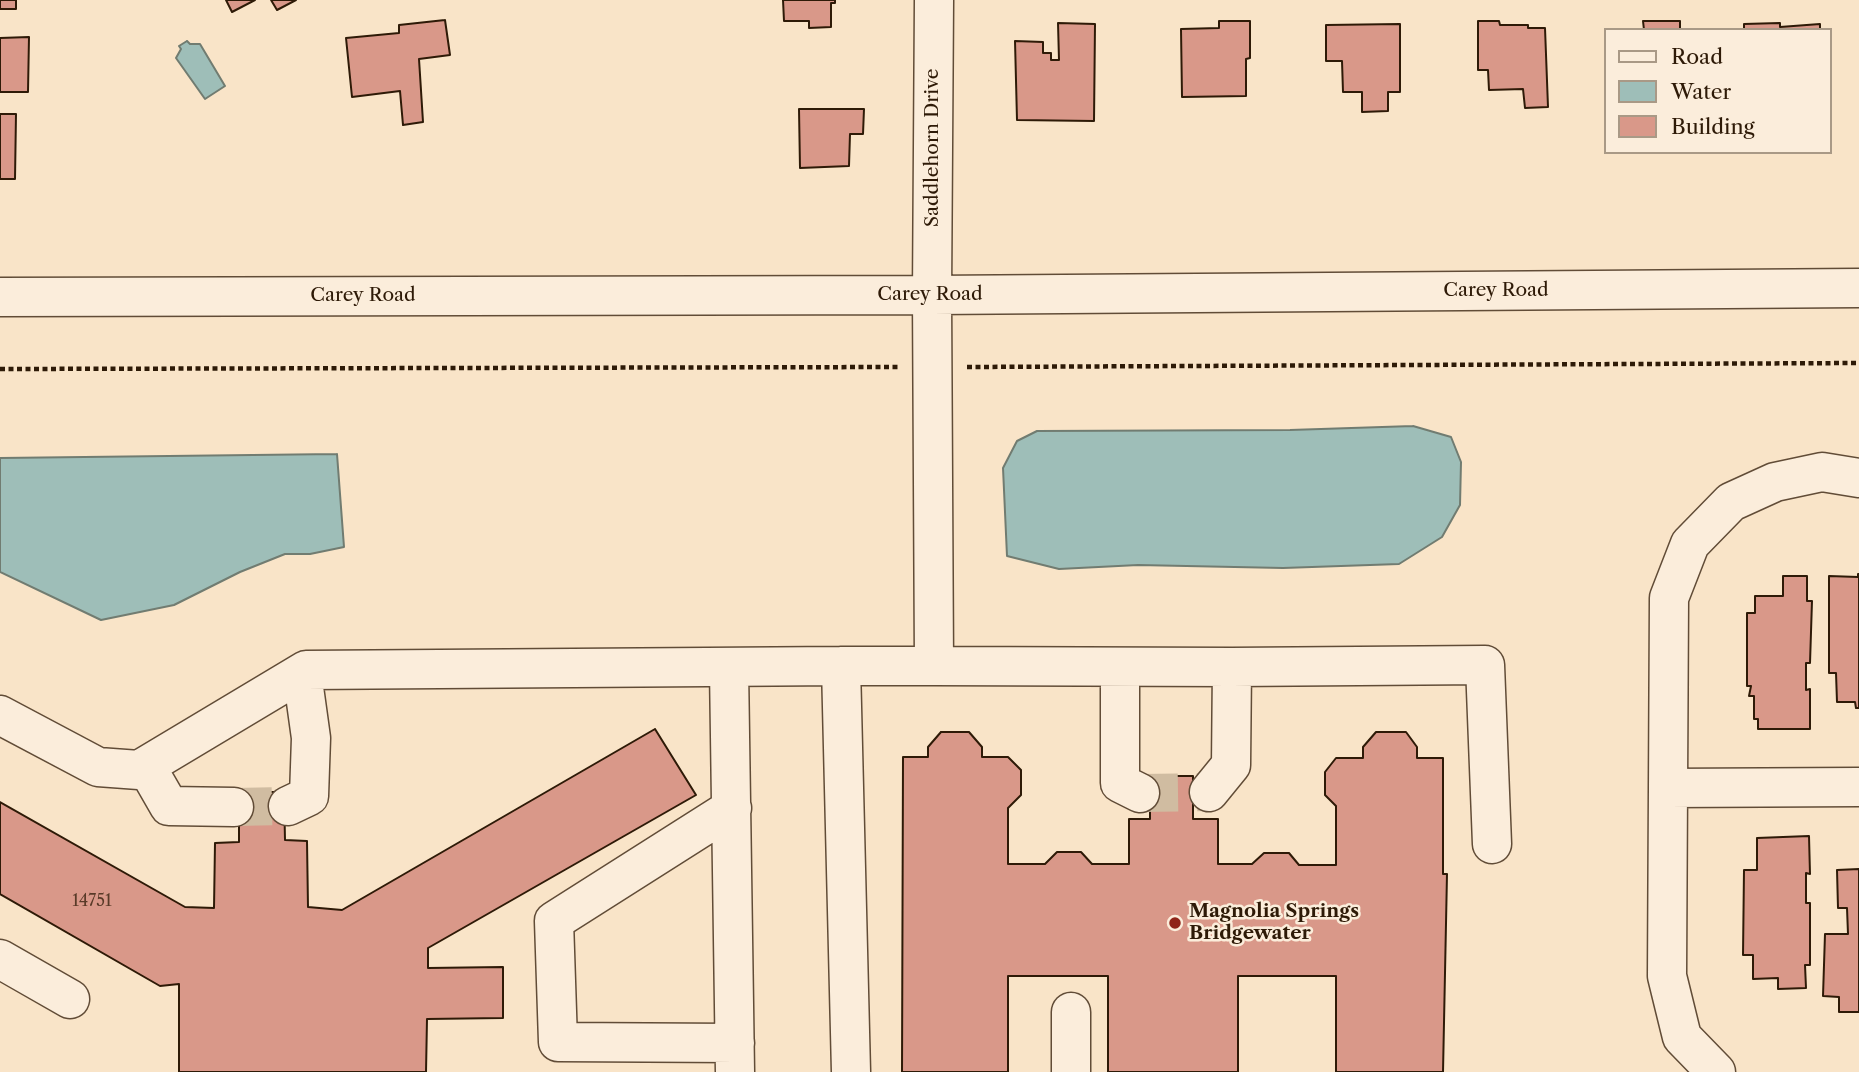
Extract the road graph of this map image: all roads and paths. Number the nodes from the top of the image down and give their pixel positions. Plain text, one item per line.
1 (934, 0) edge
2 (1859, 288) edge
3 (932, 295) junction
4 (0, 297) edge
5 (1859, 478) edge
6 (841, 667) junction
7 (934, 667) junction
8 (1120, 667) junction
9 (1232, 667) junction
10 (730, 668) junction
11 (302, 673) junction
12 (0, 715) edge
13 (146, 766) junction
14 (1859, 787) edge
15 (1668, 788) junction
16 (1209, 792) dead end
17 (1140, 793) dead end
18 (288, 806) tunnel mouth
19 (234, 807) tunnel mouth
20 (732, 808) junction
21 (1492, 844) dead end
22 (0, 959) edge
23 (70, 999) dead end
24 (1071, 1012) dead end
25 (735, 1058) edge
26 (851, 1072) edge
27 (1071, 1072) edge
28 (1716, 1072) edge

1 - 3 street, Saddlehorn Drive
2 - 3 street, Carey Road
3 - 4 street, Carey Road
3 - 7 street, Saddlehorn Drive
5 - 15 street
6 - 7 street
6 - 10 street
6 - 26 street
7 - 8 street
8 - 9 street
8 - 17 street
9 - 16 street
9 - 21 street
10 - 11 street
10 - 20 street
11 - 13 street
11 - 18 street
12 - 13 street
13 - 19 street
14 - 15 street
15 - 28 street
20 - 25 street
20 - 25 street
22 - 23 street
24 - 27 street

